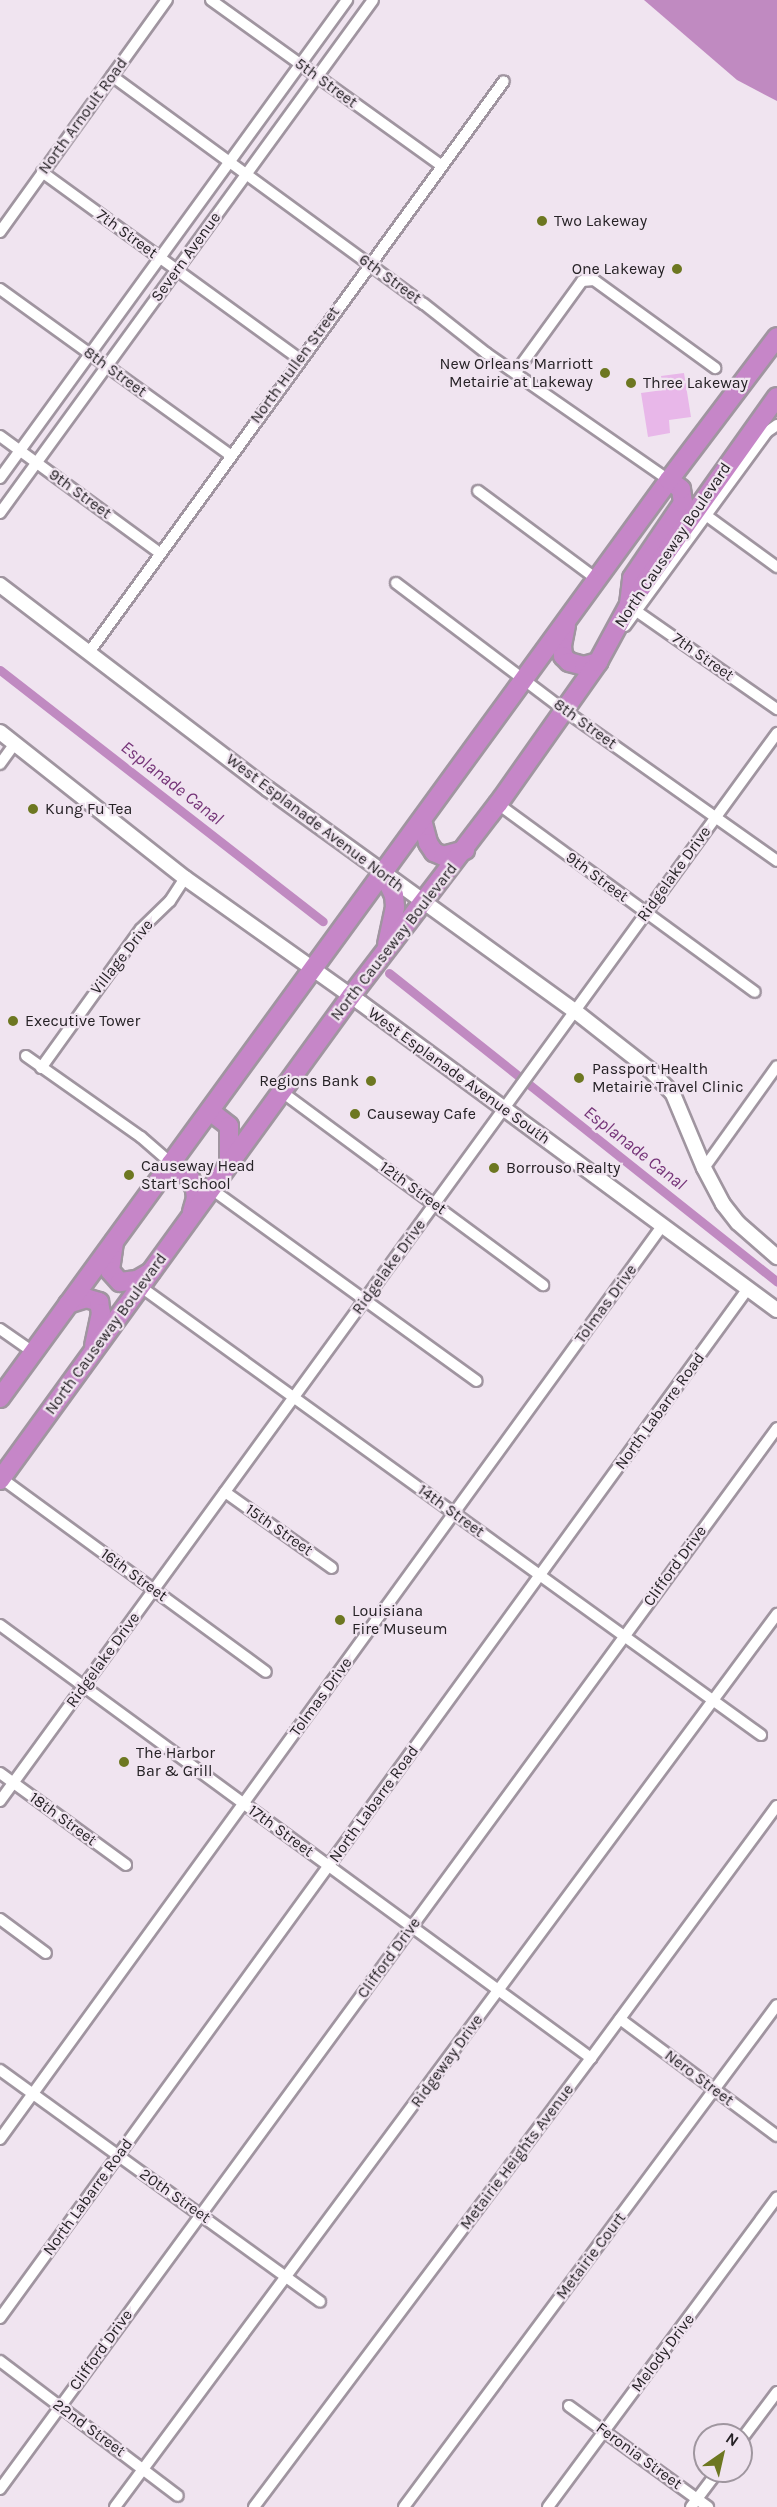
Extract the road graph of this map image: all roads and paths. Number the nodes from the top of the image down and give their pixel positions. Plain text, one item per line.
1 (167, 0) edge
2 (211, 0) edge
3 (347, 0) edge
4 (372, 0) edge
5 (300, 64) junction
6 (112, 76) junction
7 (317, 76) junction
8 (504, 81) dead end
9 (230, 161) junction
10 (441, 165) junction
11 (42, 172) junction
12 (246, 174) junction
13 (0, 232) edge
14 (160, 258) junction
15 (369, 263) junction
16 (177, 270) junction
17 (0, 289) edge
18 (777, 337) edge
19 (90, 354) junction
20 (299, 359) junction
21 (107, 366) junction
22 (715, 368) dead end
23 (516, 372) junction
24 (777, 397) edge
25 (777, 425) edge
26 (0, 436) edge
27 (20, 451) junction
28 (230, 454) junction
29 (37, 463) junction
30 (0, 478) edge
31 (669, 480) junction
32 (478, 490) dead end
33 (0, 513) edge
34 (707, 516) junction
35 (160, 553) junction
36 (777, 567) edge
37 (598, 580) junction
38 (396, 583) dead end
39 (0, 585) edge
40 (633, 608) junction
41 (566, 623) junction
42 (90, 651) junction
43 (601, 656) junction
44 (524, 680) junction
45 (777, 709) edge
46 (564, 710) junction
47 (0, 732) edge
48 (777, 733) edge
49 (15, 743) junction
50 (0, 764) edge
51 (498, 804) junction
52 (716, 817) junction
53 (422, 820) junction
54 (465, 850) junction
55 (777, 861) edge
56 (384, 874) junction
57 (185, 878) junction
58 (423, 902) junction
59 (646, 913) junction
60 (386, 949) junction
61 (315, 969) junction
62 (755, 992) dead end
63 (351, 996) junction
64 (575, 1011) junction
65 (26, 1056) dead end
66 (777, 1066) edge
67 (41, 1068) junction
68 (282, 1092) junction
69 (504, 1109) junction
70 (210, 1112) junction
71 (171, 1162) junction
72 (229, 1162) junction
73 (704, 1168) junction
74 (210, 1188) junction
75 (434, 1204) junction
76 (192, 1214) junction
77 (662, 1226) junction
78 (114, 1240) junction
79 (777, 1257) edge
80 (153, 1270) junction
81 (543, 1285) dead end
82 (141, 1287) junction
83 (747, 1290) junction
84 (364, 1300) junction
85 (68, 1304) junction
86 (774, 1306) edge
87 (0, 1329) edge
88 (33, 1353) junction
89 (92, 1353) junction
90 (477, 1381) dead end
91 (0, 1398) edge
92 (294, 1398) junction
93 (777, 1428) edge
94 (1, 1479) edge
95 (225, 1492) junction
96 (454, 1513) junction
97 (332, 1568) dead end
98 (541, 1574) junction
99 (154, 1590) junction
100 (777, 1614) edge
101 (0, 1625) edge
102 (624, 1635) junction
103 (266, 1672) dead end
104 (84, 1686) junction
105 (713, 1700) junction
106 (760, 1735) dead end
107 (0, 1773) edge
108 (13, 1782) junction
109 (0, 1801) edge
110 (243, 1803) junction
111 (777, 1806) edge
112 (126, 1865) dead end
113 (329, 1866) junction
114 (0, 1919) edge
115 (413, 1925) junction
116 (46, 1953) dead end
117 (499, 1990) junction
118 (777, 2005) edge
119 (620, 2019) junction
120 (591, 2058) junction
121 (0, 2070) edge
122 (714, 2090) junction
123 (33, 2094) junction
124 (777, 2136) edge
125 (0, 2139) edge
126 (118, 2156) junction
127 (777, 2198) edge
128 (201, 2214) junction
129 (286, 2278) junction
130 (320, 2302) dead end
131 (0, 2318) edge
132 (0, 2361) edge
133 (777, 2392) edge
134 (569, 2406) dead end
135 (60, 2407) junction
136 (753, 2424) edge
137 (604, 2431) junction
138 (144, 2468) junction
139 (709, 2483) edge
140 (0, 2488) edge
141 (178, 2496) dead end
142 (694, 2503) edge
143 (115, 2507) edge
144 (254, 2507) edge
145 (404, 2507) edge
146 (548, 2507) edge
147 (708, 2507) edge

1 - 6 street, North Arnoult Road
2 - 5 street, 5th Street
3 - 5 street, Severn Avenue
4 - 7 street, Severn Avenue
5 - 7 street, 5th Street
5 - 9 street, Severn Avenue
6 - 9 street, 6th Street
6 - 11 street, North Arnoult Road
7 - 10 street, 5th Street
7 - 12 street, Severn Avenue
8 - 10 street, North Hullen Street
9 - 12 street, 6th Street
9 - 14 street, Severn Avenue
10 - 15 street, North Hullen Street
11 - 13 street, North Arnoult Road
11 - 14 street, 7th Street
12 - 15 street, 6th Street
12 - 16 street, Severn Avenue
14 - 16 street, 7th Street
14 - 19 street, Severn Avenue
15 - 20 street, North Hullen Street
15 - 23 street, 6th Street
16 - 20 street, 7th Street
16 - 21 street, Severn Avenue
17 - 19 street, 8th Street
18 - 31 highway
19 - 21 street, 8th Street
19 - 27 street, Severn Avenue
20 - 28 street, North Hullen Street
21 - 28 street, 8th Street
21 - 29 street, Severn Avenue
22 - 23 street
23 - 31 street, 6th Street
24 - 40 highway, North Causeway Boulevard
25 - 34 street
26 - 27 street, 9th Street
27 - 29 street, 9th Street
27 - 30 street, Severn Avenue
28 - 35 street, North Hullen Street
29 - 33 street, Severn Avenue
29 - 35 street, 9th Street
31 - 37 highway
31 - 40 highway
32 - 37 street
34 - 36 street
34 - 40 street
35 - 42 street, North Hullen Street
37 - 41 highway
38 - 44 street, 8th Street
39 - 42 main road, West Esplanade Avenue North
40 - 43 highway, North Causeway Boulevard
40 - 45 street, 7th Street
41 - 43 highway
41 - 44 highway
42 - 56 main road, West Esplanade Avenue North
43 - 46 highway, North Causeway Boulevard
44 - 46 street, 8th Street
44 - 53 highway
46 - 51 highway, North Causeway Boulevard
46 - 52 street, 8th Street
47 - 49 main road, West Esplanade Avenue South
48 - 52 street, Ridgelake Drive
49 - 50 street
49 - 57 main road, West Esplanade Avenue South
51 - 54 highway, North Causeway Boulevard
51 - 59 street, 9th Street
52 - 55 street, 8th Street
52 - 59 street, Ridgelake Drive
53 - 54 highway
53 - 56 highway
54 - 58 highway, North Causeway Boulevard
56 - 58 main road, West Esplanade Avenue North
56 - 60 highway
56 - 61 highway
57 - 61 main road, West Esplanade Avenue South
57 - 67 street, Village Drive
58 - 60 highway, North Causeway Boulevard
58 - 64 main road, West Esplanade Avenue North
59 - 62 street, 9th Street
59 - 64 street, Ridgelake Drive
60 - 63 highway, North Causeway Boulevard
61 - 63 main road, West Esplanade Avenue South
61 - 70 highway
63 - 68 highway, North Causeway Boulevard
63 - 69 main road, West Esplanade Avenue South
64 - 69 street, Ridgelake Drive
64 - 73 main road, West Esplanade Avenue North
65 - 67 street
66 - 73 street
67 - 71 street
68 - 72 highway, North Causeway Boulevard
68 - 75 street, 12th Street
69 - 75 street, Ridgelake Drive
69 - 77 main road, West Esplanade Avenue South
70 - 71 highway
70 - 72 highway
71 - 76 highway
71 - 78 highway
72 - 74 highway, North Causeway Boulevard
73 - 79 main road, West Esplanade Avenue North
74 - 76 highway, North Causeway Boulevard
74 - 84 street
75 - 81 street, 12th Street
75 - 84 street, Ridgelake Drive
76 - 80 highway, North Causeway Boulevard
77 - 83 main road, West Esplanade Avenue South
77 - 96 street, Tolmas Drive
78 - 80 highway
78 - 85 highway
80 - 82 highway, North Causeway Boulevard
82 - 89 highway, North Causeway Boulevard
82 - 92 street, 14th Street
83 - 86 main road, West Esplanade Avenue South
83 - 98 street, North Labarre Road
84 - 90 street
84 - 92 street, Ridgelake Drive
85 - 88 highway
85 - 89 highway
87 - 88 street
88 - 91 highway
89 - 94 highway, North Causeway Boulevard
92 - 95 street, Ridgelake Drive
92 - 96 street, 14th Street
93 - 102 street, Clifford Drive
94 - 99 street, 16th Street
95 - 97 street, 15th Street
95 - 99 street, Ridgelake Drive
96 - 98 street, 14th Street
96 - 110 street, Tolmas Drive
98 - 102 street, 14th Street
98 - 113 street, North Labarre Road
99 - 103 street, 16th Street
99 - 104 street, Ridgelake Drive
100 - 105 street, Ridgeway Drive
101 - 104 street, 17th Street
102 - 105 street, 14th Street
102 - 115 street, Clifford Drive
104 - 108 street, Ridgelake Drive
104 - 110 street, 17th Street
105 - 106 street, 14th Street
105 - 117 street, Ridgeway Drive
107 - 108 street, 18th Street
108 - 109 street, Ridgelake Drive
108 - 112 street, 18th Street
110 - 113 street, 17th Street
110 - 123 street, Tolmas Drive
111 - 119 street, Metairie Heights Avenue
113 - 115 street, 17th Street
113 - 126 street, North Labarre Road
114 - 116 street
115 - 117 street, 17th Street
115 - 128 street, Clifford Drive
117 - 120 street, 17th Street
117 - 129 street, Ridgeway Drive
118 - 122 street, Metairie Court
119 - 120 street, Metairie Heights Avenue
119 - 122 street, Nero Street
120 - 144 street, Metairie Heights Avenue
121 - 123 street, 20th Street
122 - 124 street, Nero Street
122 - 145 street, Metairie Court
123 - 125 street, Tolmas Drive
123 - 126 street, 20th Street
126 - 128 street, 20th Street
126 - 131 street, North Labarre Road
127 - 137 street, Melody Drive
128 - 129 street, 20th Street
128 - 135 street, Clifford Drive
129 - 130 street, 20th Street
129 - 138 street, Ridgeway Drive
132 - 135 street, 22nd Street
133 - 136 street
134 - 137 street, Feronia Street
135 - 138 street, 22nd Street
135 - 140 street, Clifford Drive
137 - 142 street, Feronia Street
137 - 146 street, Melody Drive
138 - 141 street, 22nd Street
138 - 143 street, Ridgeway Drive
139 - 142 street
142 - 147 street, Feronia Street

